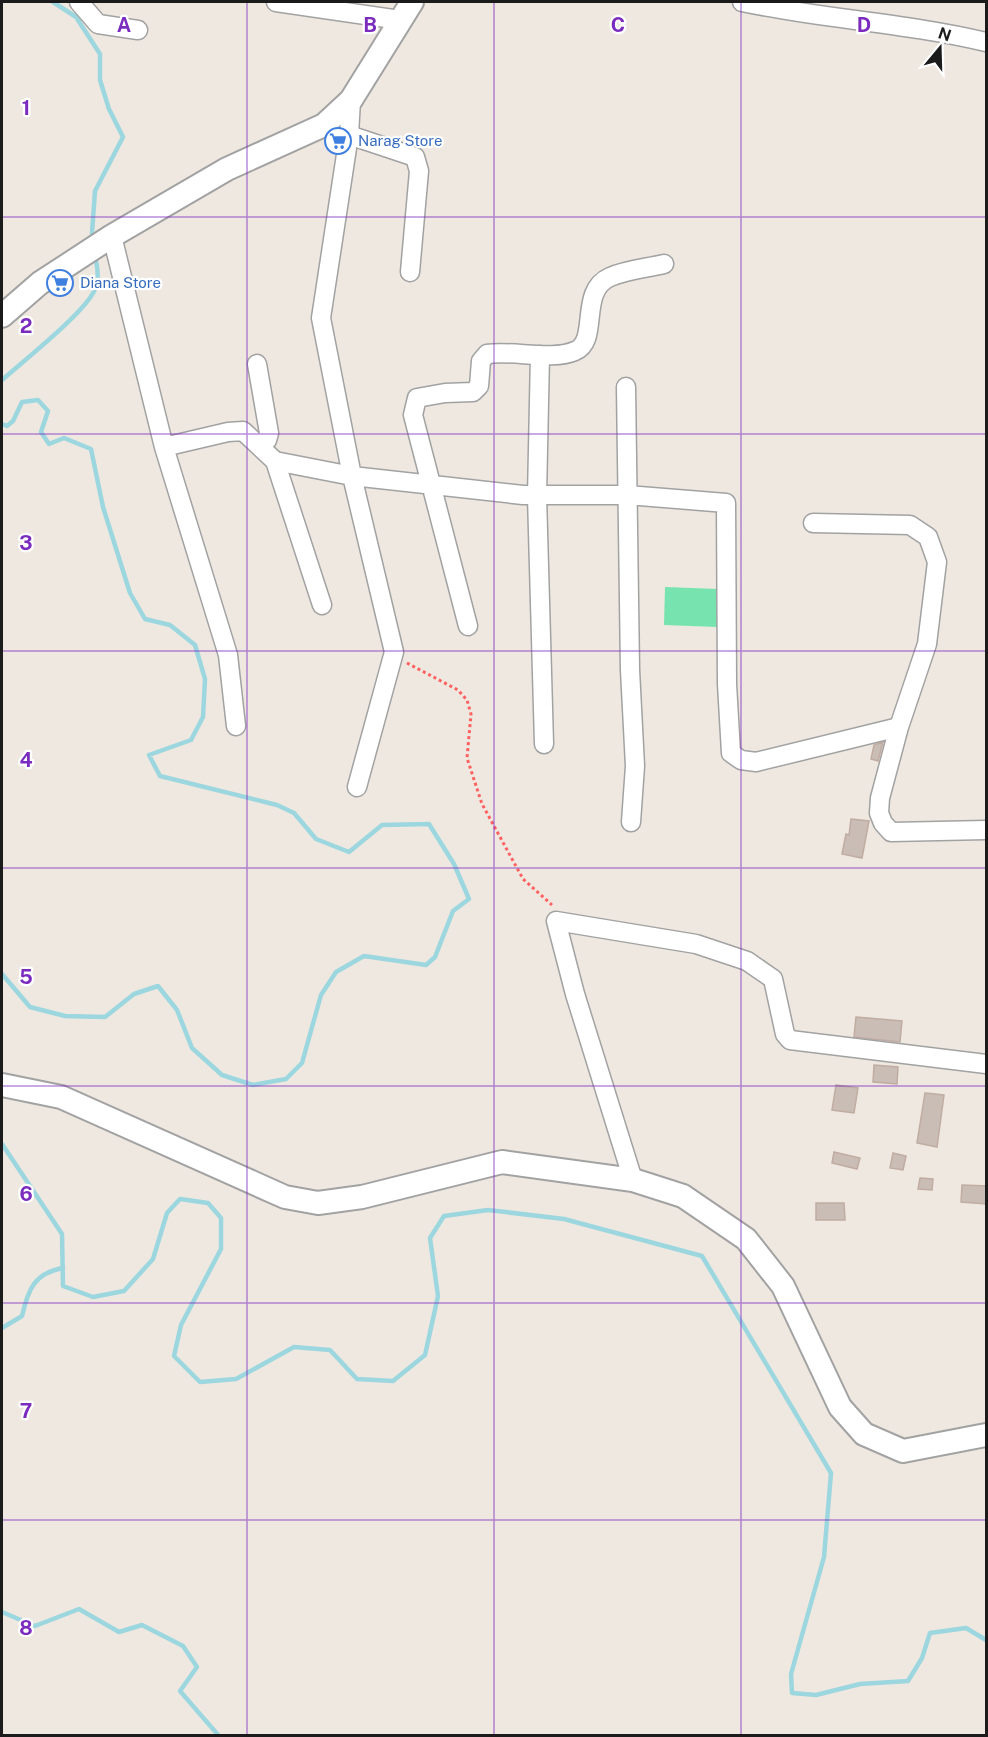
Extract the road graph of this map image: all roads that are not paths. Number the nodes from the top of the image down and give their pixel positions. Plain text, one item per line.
1 (79, 2) edge
2 (276, 2) edge
3 (742, 2) edge
4 (406, 10) edge
5 (138, 30) dead end
6 (987, 42) edge
7 (351, 100) junction
8 (349, 135) junction
9 (112, 236) junction
10 (664, 264) dead end
11 (410, 272) dead end
12 (2, 316) edge
13 (540, 355) junction
14 (257, 364) dead end
15 (626, 387) dead end
16 (260, 446) junction
17 (164, 447) junction
18 (275, 461) junction
19 (352, 476) junction
20 (430, 483) junction
21 (537, 495) junction
22 (627, 495) junction
23 (813, 523) dead end
24 (322, 605) dead end
25 (468, 626) dead end
26 (236, 726) dead end
27 (899, 727) junction
28 (544, 744) dead end
29 (357, 788) dead end
30 (631, 822) dead end
31 (987, 830) edge
32 (987, 1064) edge
33 (2, 1085) edge
34 (633, 1180) junction
35 (987, 1435) edge

1 - 5 street
2 - 4 street
3 - 6 street
4 - 7 street
7 - 8 street
7 - 9 street
8 - 11 street
8 - 19 street
9 - 12 street
9 - 17 street
10 - 13 street
13 - 20 street
13 - 21 street
14 - 16 street
15 - 22 street
16 - 17 street
16 - 18 street
17 - 26 street
18 - 19 street
18 - 24 street
19 - 20 street
19 - 29 street
20 - 21 street
20 - 25 street
21 - 22 street
21 - 28 street
22 - 27 street
22 - 30 street
23 - 27 street
27 - 31 street
32 - 34 street
33 - 34 street
34 - 35 street

